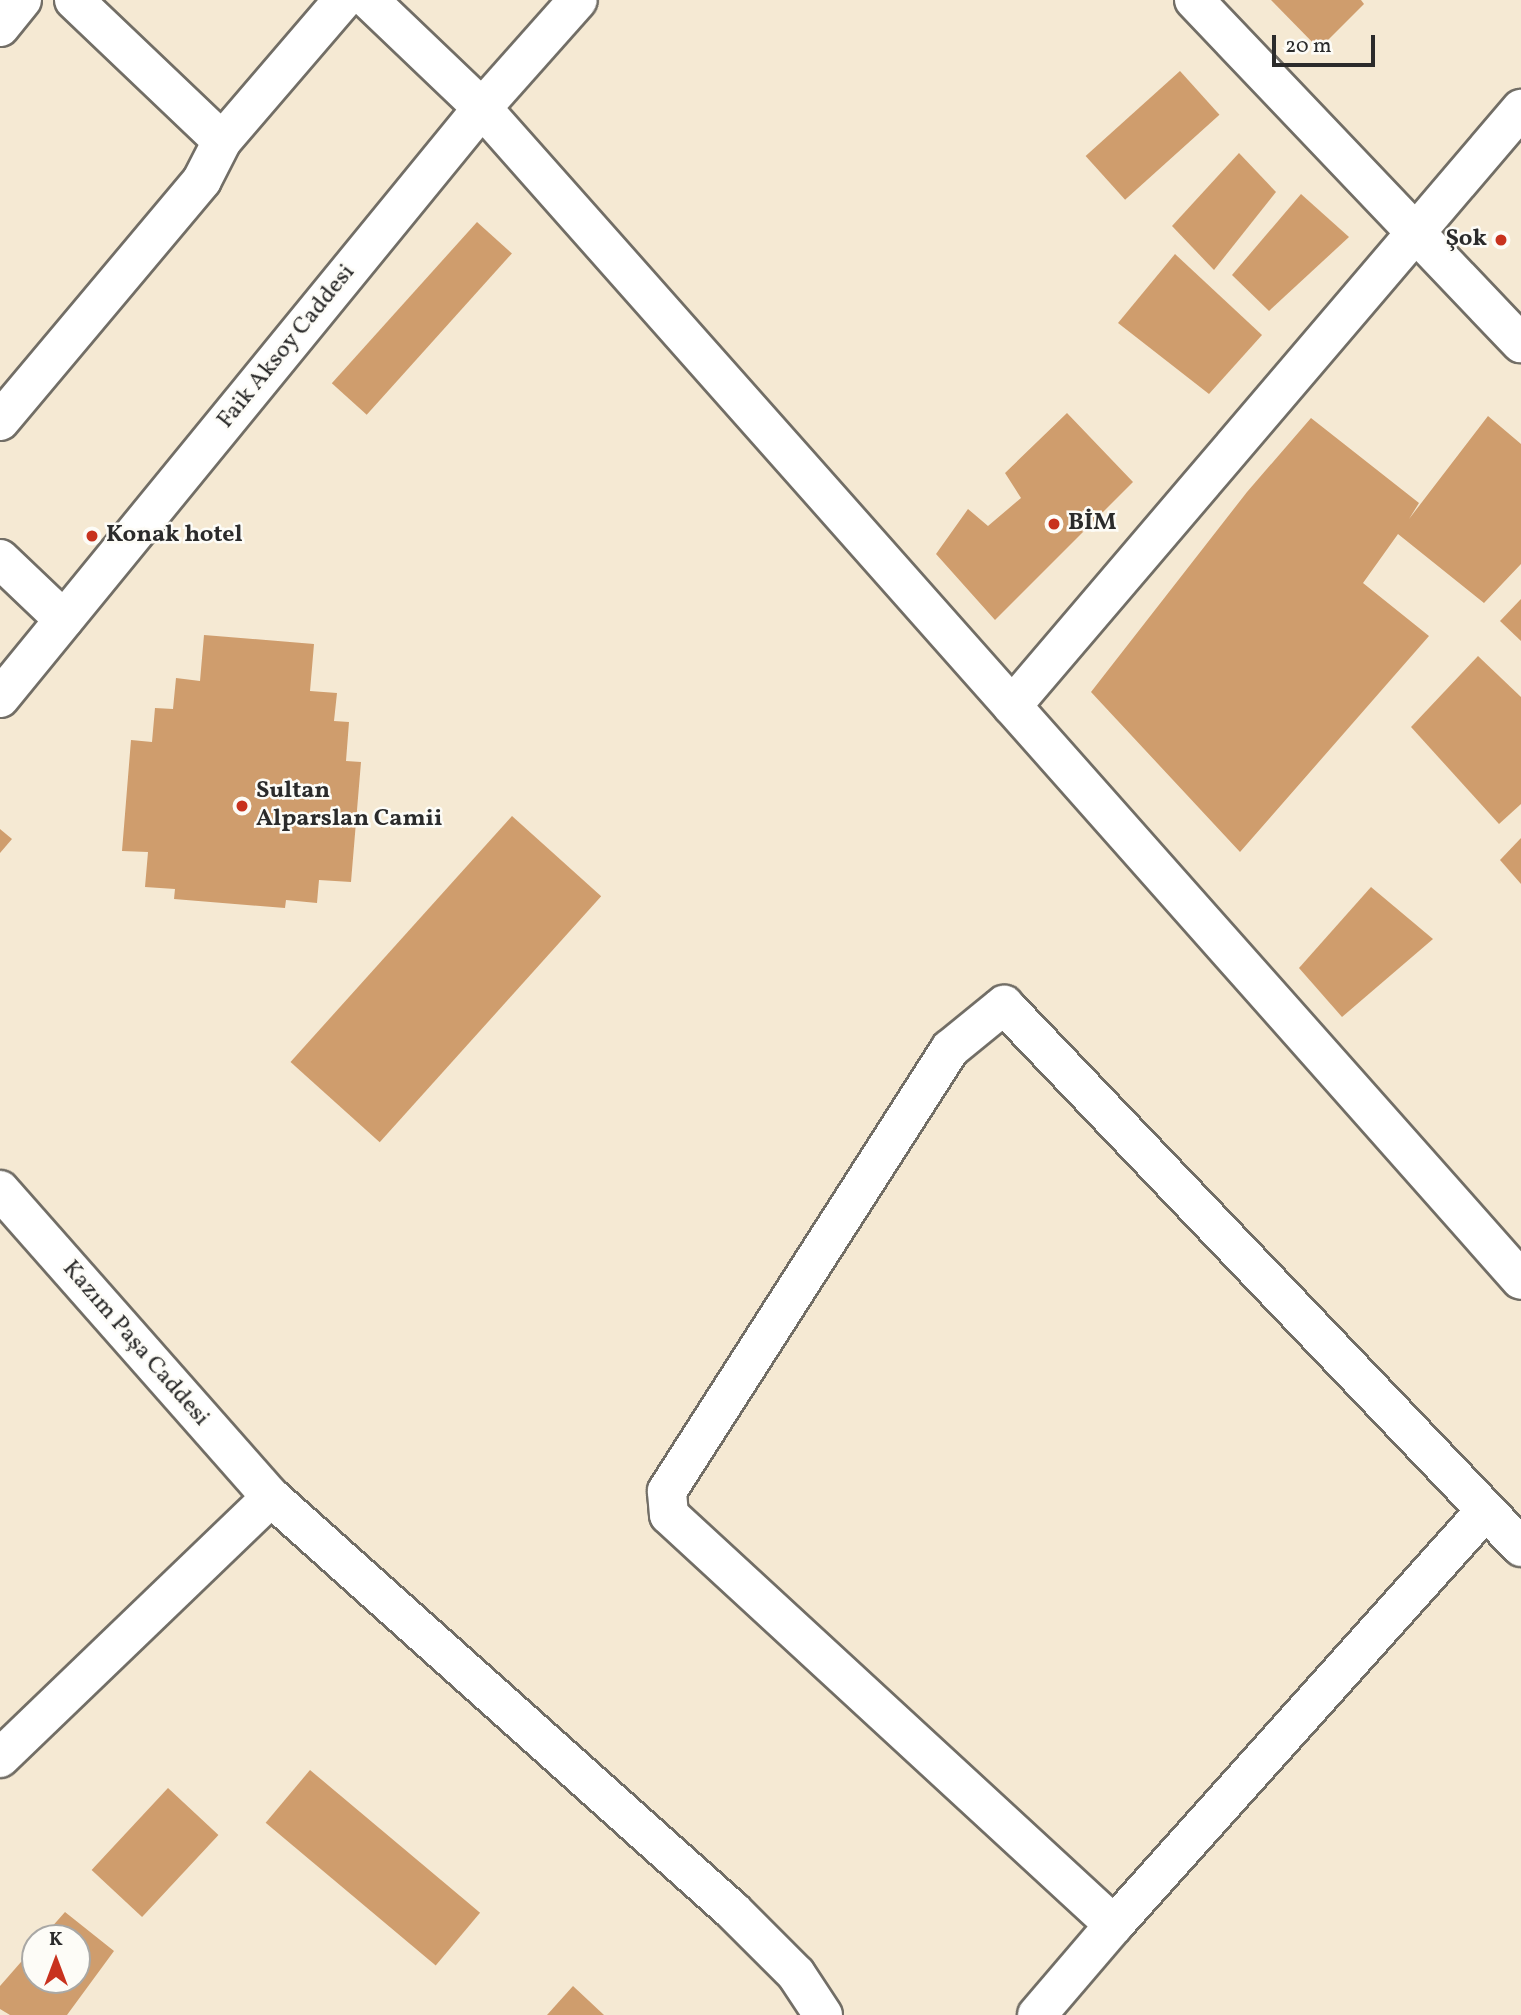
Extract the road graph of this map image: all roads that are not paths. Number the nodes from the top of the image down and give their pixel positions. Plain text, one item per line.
1 (22, 0) edge
2 (74, 0) edge
3 (343, 0) edge
4 (369, 0) edge
5 (578, 0) edge
6 (1194, 0) edge
7 (0, 27) edge
8 (482, 108) junction
9 (1521, 109) edge
10 (222, 141) junction
11 (1415, 229) junction
12 (1521, 342) edge
13 (0, 421) edge
14 (0, 559) edge
15 (64, 620) junction
16 (0, 698) edge
17 (1012, 706) junction
18 (0, 1190) edge
19 (1519, 1273) edge
20 (271, 1497) junction
21 (1486, 1510) junction
22 (1521, 1547) edge
23 (0, 1758) edge
24 (1114, 1925) junction
25 (823, 2015) edge
26 (1037, 2015) edge

1 - 7 street
2 - 10 street
3 - 10 street
4 - 8 street
5 - 8 street, Faik Aksoy Caddesi
6 - 11 street
8 - 15 street, Faik Aksoy Caddesi
8 - 17 street
9 - 11 street
10 - 13 street
11 - 12 street
11 - 17 street
14 - 15 street
15 - 16 street, Faik Aksoy Caddesi
17 - 19 street
18 - 20 street, Kazım Paşa Caddesi
20 - 23 street
20 - 25 street, Kazım Paşa Caddesi
21 - 22 street
21 - 24 street
21 - 24 street
24 - 26 street

